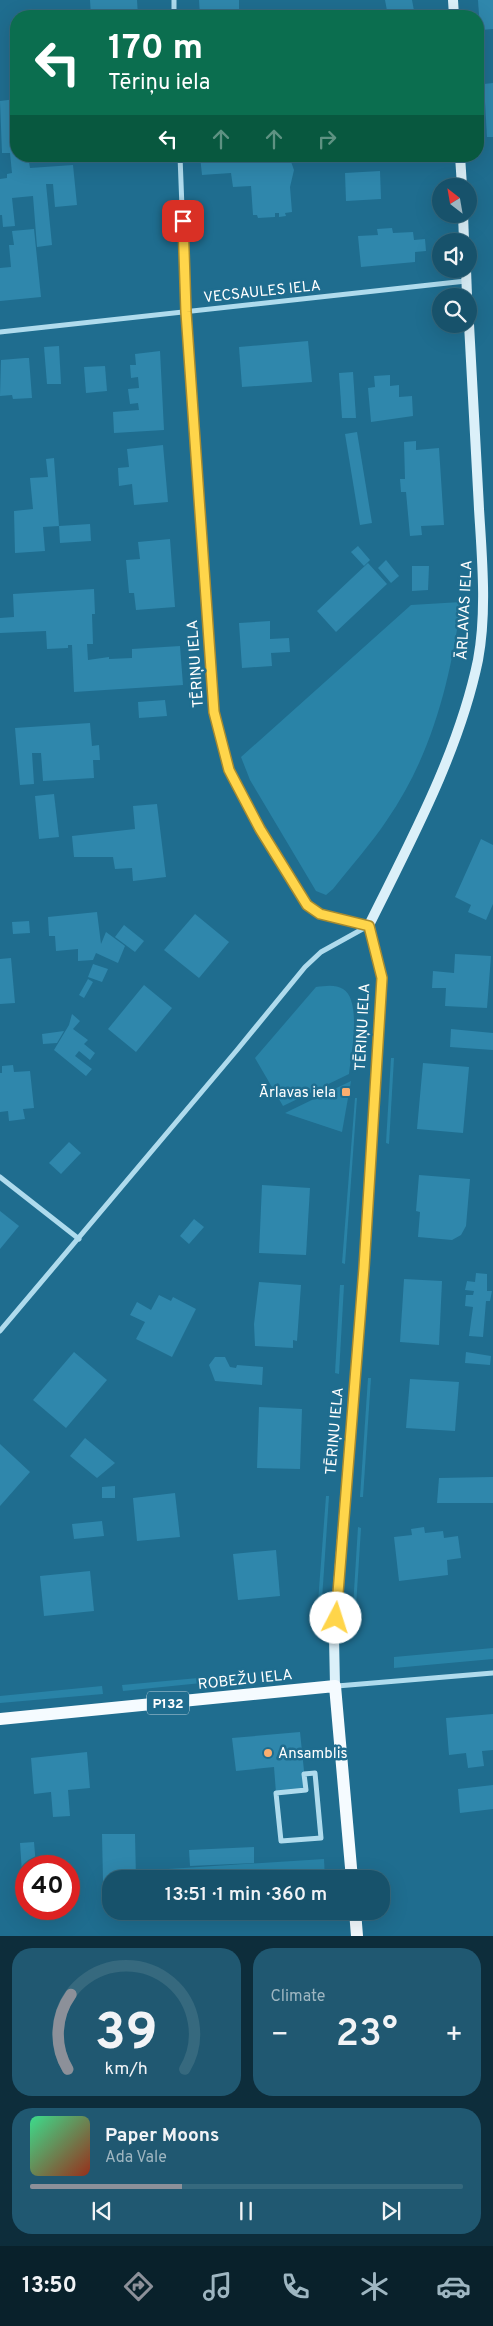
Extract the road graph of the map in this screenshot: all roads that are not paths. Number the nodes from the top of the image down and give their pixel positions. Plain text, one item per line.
1 (180, 162) edge
2 (460, 162) edge
3 (461, 178) edge
4 (466, 281) joint
5 (466, 288) edge
6 (186, 312) junction
7 (0, 332) edge
8 (470, 333) edge
9 (369, 926) junction
10 (0, 1178) edge
11 (79, 1239) junction
12 (0, 1331) edge
13 (493, 1673) edge
14 (335, 1686) junction
15 (0, 1719) edge
16 (276, 1793) joint
17 (351, 1870) edge
18 (356, 1920) edge
19 (357, 1936) edge

1 - 6 street, TĒRIŅU IELA
2 - 3 street
4 - 5 street
4 - 6 street, VECSAULES IELA
6 - 7 street, VECSAULES IELA
6 - 9 street, TĒRIŅU IELA
8 - 9 street, ĀRLAVAS IELA
9 - 11 street
9 - 14 street, TĒRIŅU IELA
10 - 11 street
11 - 12 street
13 - 14 street, ROBEŽU IELA
14 - 15 main road, ROBEŽU IELA / P132
14 - 17 main road, TĒRIŅU IELA
16 - 16 street
18 - 19 main road

